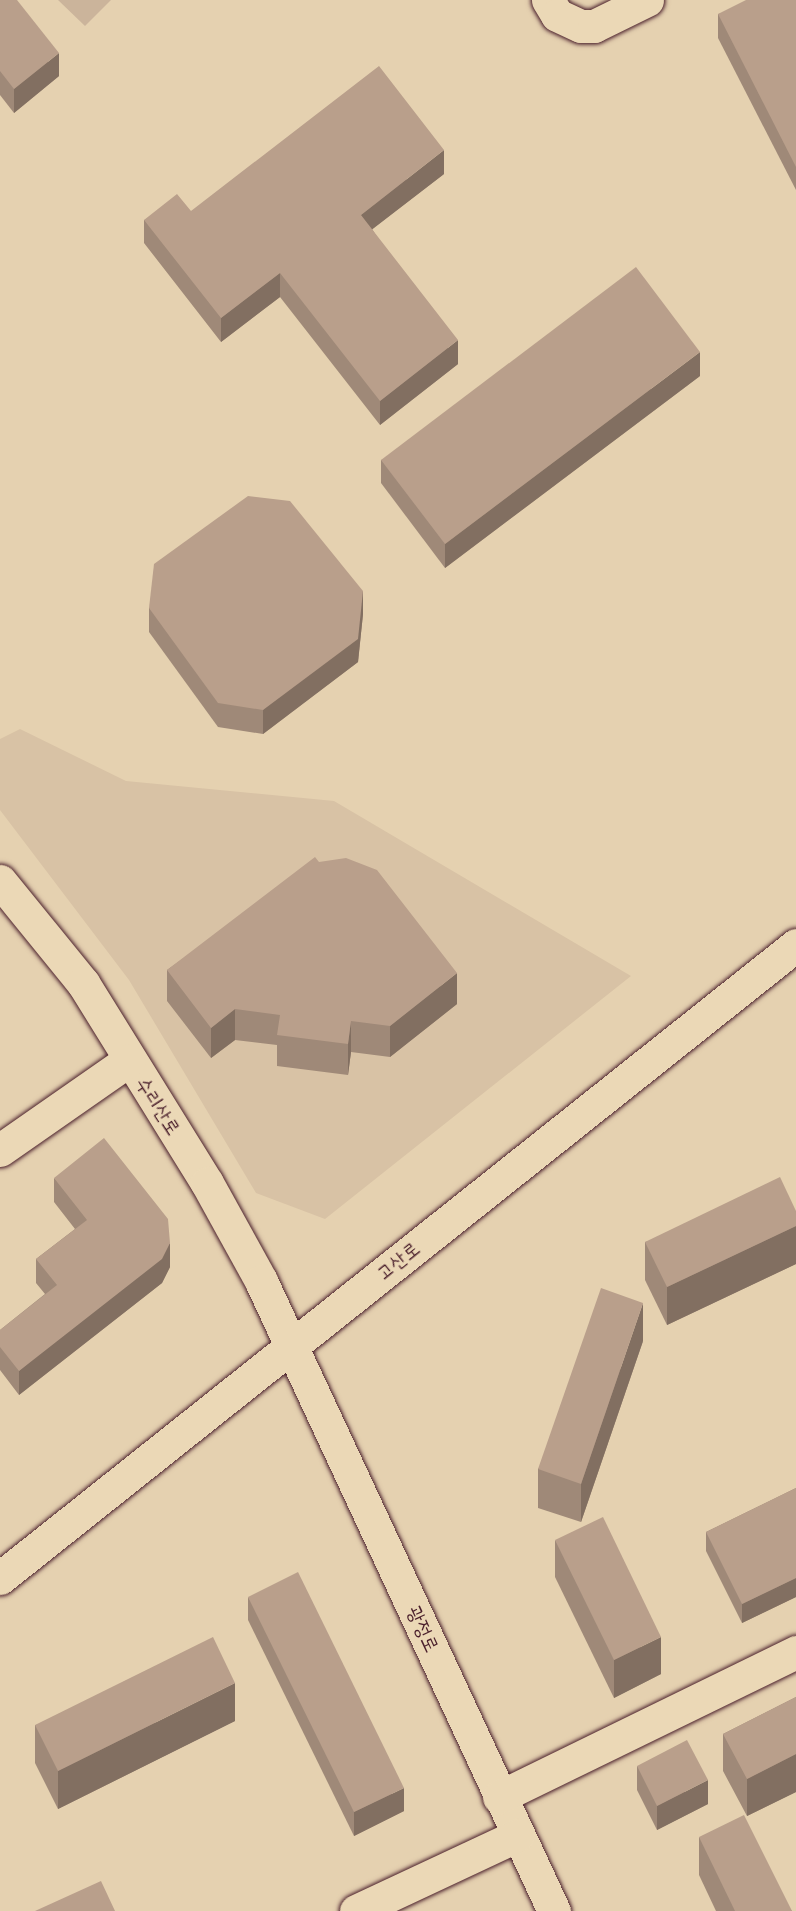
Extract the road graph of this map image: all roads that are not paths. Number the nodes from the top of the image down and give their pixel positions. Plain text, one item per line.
1 (647, 0) edge
2 (549, 2) edge
3 (0, 881) edge
4 (796, 945) edge
5 (129, 1060) junction
6 (0, 1150) edge
7 (293, 1345) junction
8 (0, 1578) edge
9 (796, 1652) edge
10 (499, 1797) junction
11 (518, 1835) junction
12 (356, 1911) edge
13 (554, 1911) edge

1 - 2 street
3 - 5 street, 수리산로
4 - 7 street, 고산로
5 - 6 street
5 - 7 street, 수리산로
7 - 8 street, 고산로
7 - 10 street, 광정로
9 - 10 street
10 - 11 street, 광정로
11 - 12 street
11 - 13 street, 광정로

